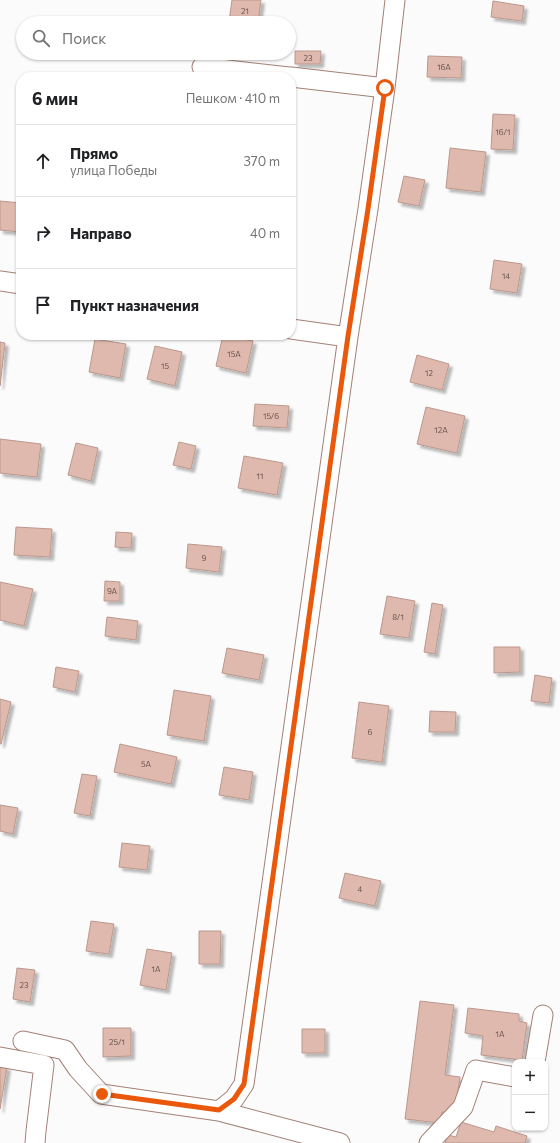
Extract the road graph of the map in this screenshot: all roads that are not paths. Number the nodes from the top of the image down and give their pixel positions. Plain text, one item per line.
1 (395, 0) edge
2 (202, 67) dead end
3 (246, 72) edge
4 (296, 78) edge
5 (385, 88) junction
6 (0, 281) edge
7 (16, 283) edge
8 (296, 330) edge
9 (348, 336) junction
10 (544, 1016) dead end
11 (23, 1040) dead end
12 (0, 1057) edge
13 (536, 1059) edge
14 (512, 1076) edge
15 (219, 1110) junction
16 (35, 1143) edge
17 (340, 1143) edge
18 (429, 1143) edge

1 - 5 street
2 - 3 street
4 - 5 street
5 - 9 street
6 - 7 street
8 - 9 street
9 - 15 street
10 - 13 street
11 - 15 street
12 - 16 street
14 - 18 street
15 - 17 street

